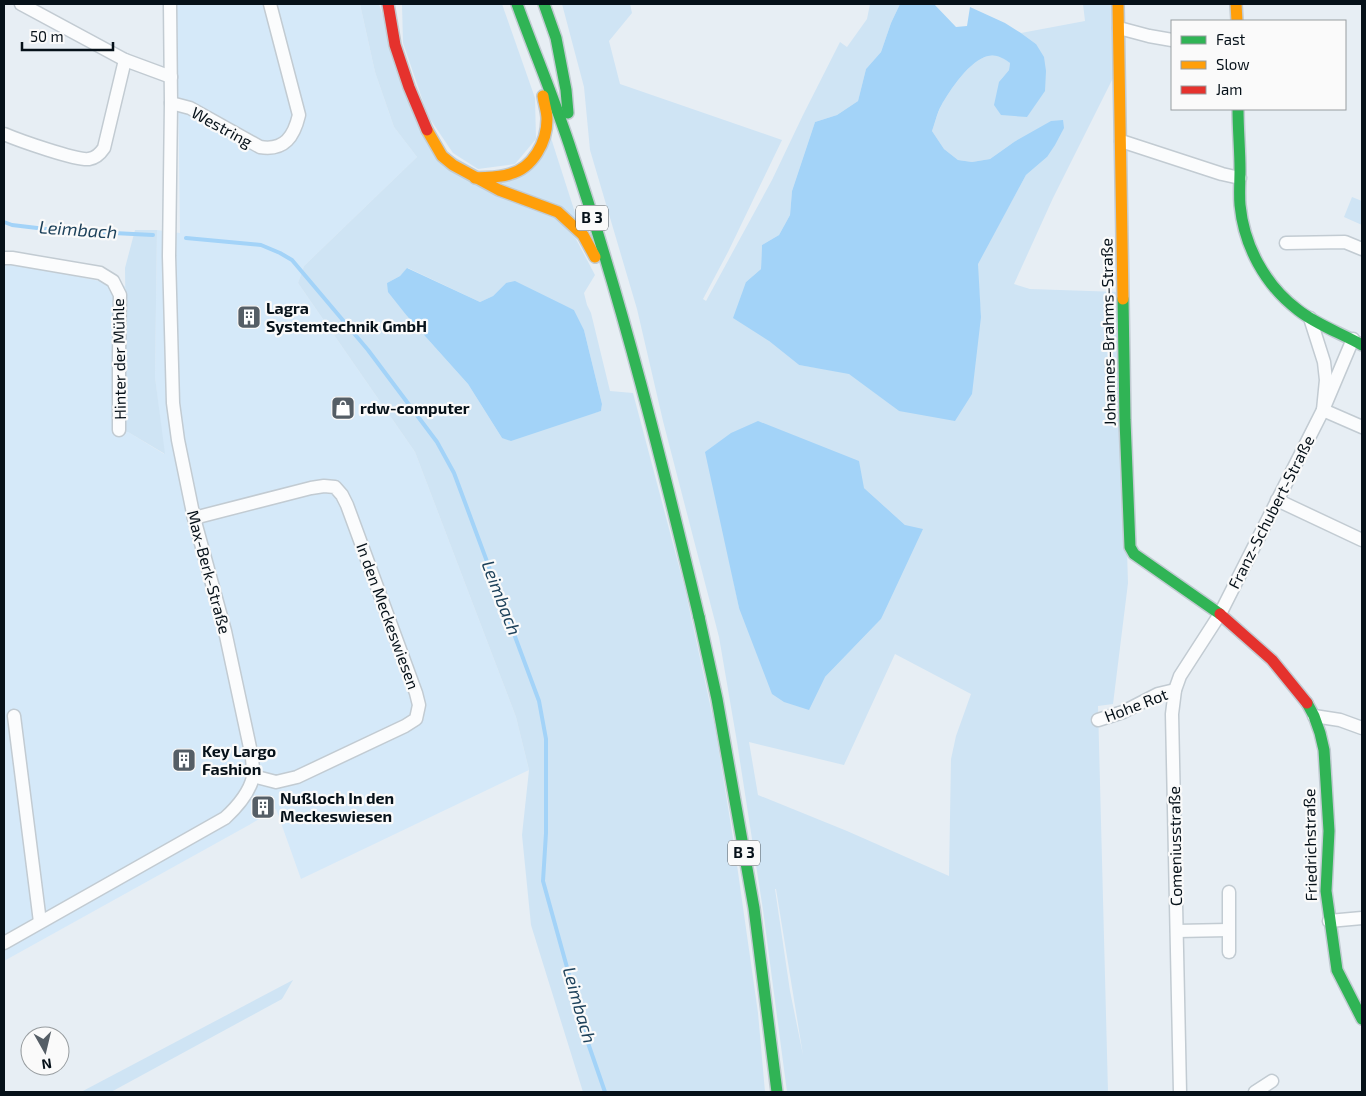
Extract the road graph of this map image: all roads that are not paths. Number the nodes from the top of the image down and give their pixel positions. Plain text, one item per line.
1 (22, 4) edge
2 (170, 4) edge
3 (270, 4) edge
4 (517, 4) edge
5 (544, 4) edge
6 (1118, 4) edge
7 (1236, 4) edge
8 (389, 6) edge
9 (1237, 20) edge
10 (1119, 28) junction
11 (1171, 40) edge
12 (536, 54) junction
13 (126, 60) junction
14 (171, 77) junction
15 (171, 103) junction
16 (1238, 110) edge
17 (4, 134) edge
18 (1121, 141) junction
19 (572, 152) junction
20 (475, 178) junction
21 (1240, 178) junction
22 (1286, 243) dead end
23 (1362, 249) edge
24 (4, 258) edge
25 (613, 283) junction
26 (1310, 318) junction
27 (1357, 342) edge
28 (1322, 410) junction
29 (1362, 427) edge
30 (119, 430) dead end
31 (1278, 500) junction
32 (194, 518) junction
33 (1362, 540) edge
34 (1220, 614) junction
35 (1175, 690) junction
36 (14, 716) dead end
37 (1314, 716) junction
38 (1098, 720) dead end
39 (1362, 728) edge
40 (253, 776) junction
41 (1229, 892) dead end
42 (1362, 918) edge
43 (1329, 921) junction
44 (40, 922) junction
45 (1228, 930) junction
46 (1177, 931) junction
47 (4, 943) edge
48 (1229, 952) dead end
49 (1362, 1019) edge
50 (1272, 1081) dead end
51 (777, 1092) edge
52 (1180, 1092) edge
53 (1255, 1092) edge

1 - 13 street
2 - 14 street, Westring
3 - 15 street, Westring
4 - 12 main road, B 3
5 - 19 main road
6 - 10 main road, Johannes-Brahms-Straße
7 - 9 main road
8 - 20 main road
10 - 11 street
10 - 18 main road, Johannes-Brahms-Straße
12 - 19 main road, B 3
12 - 20 main road
13 - 14 street
13 - 17 street
14 - 15 street, Westring
15 - 32 street, Max-Berk-Straße
16 - 21 main road
18 - 21 street
18 - 34 main road, Johannes-Brahms-Straße
19 - 25 main road, B 3
20 - 25 main road
21 - 26 main road
22 - 23 street
24 - 30 street, Hinter der Mühle
25 - 51 main road, B 3
26 - 27 main road
26 - 28 street, Franz-Schubert-Straße
27 - 28 street, Franz-Schubert-Straße
28 - 29 street
28 - 31 street, Franz-Schubert-Straße
31 - 33 street
31 - 34 street, Franz-Schubert-Straße
32 - 40 street, Max-Berk-Straße
32 - 40 street, In den Meckeswiesen
34 - 35 street, Comeniusstraße
34 - 37 main road, Friedrichstraße
35 - 38 street, Hohe Rot
35 - 46 street, Comeniusstraße
36 - 44 street
37 - 39 street
37 - 43 main road, Friedrichstraße
40 - 44 street, Max-Berk-Straße
41 - 45 street
42 - 43 street
43 - 49 main road, Friedrichstraße
44 - 47 street, Max-Berk-Straße
45 - 46 street
45 - 48 street
46 - 52 street, Comeniusstraße
50 - 53 street

